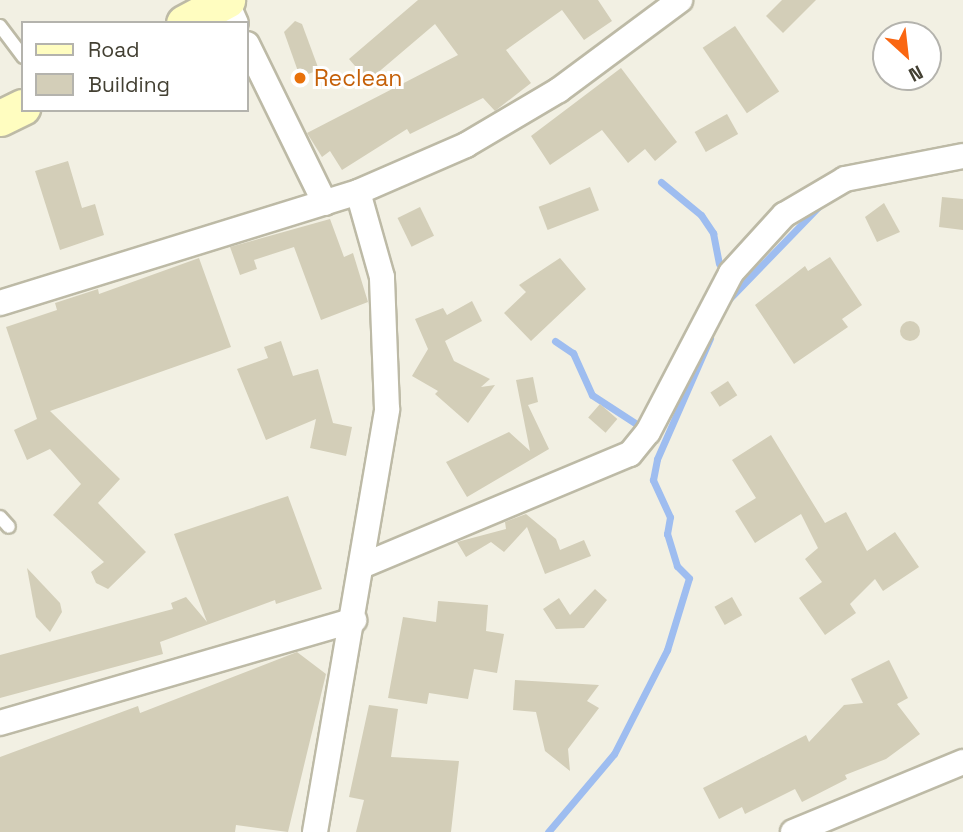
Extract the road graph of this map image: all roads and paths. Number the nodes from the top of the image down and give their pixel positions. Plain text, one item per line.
1 (226, 0) edge
2 (680, 0) edge
3 (188, 21) edge
4 (235, 21) edge
5 (0, 26) edge
6 (248, 46) edge
7 (21, 54) edge
8 (21, 108) edge
9 (0, 118) edge
10 (963, 156) edge
11 (358, 192) junction
12 (325, 203) junction
13 (0, 303) edge
14 (364, 565) junction
15 (354, 620) junction
16 (0, 723) edge
17 (963, 762) edge
18 (315, 832) edge
19 (793, 832) edge

1 - 3 street
1 - 4 street
2 - 11 street
5 - 7 lane
6 - 12 street
8 - 9 street
10 - 14 street
11 - 12 street
11 - 14 street
12 - 13 street
14 - 15 street
15 - 16 street
15 - 18 street
17 - 19 street

